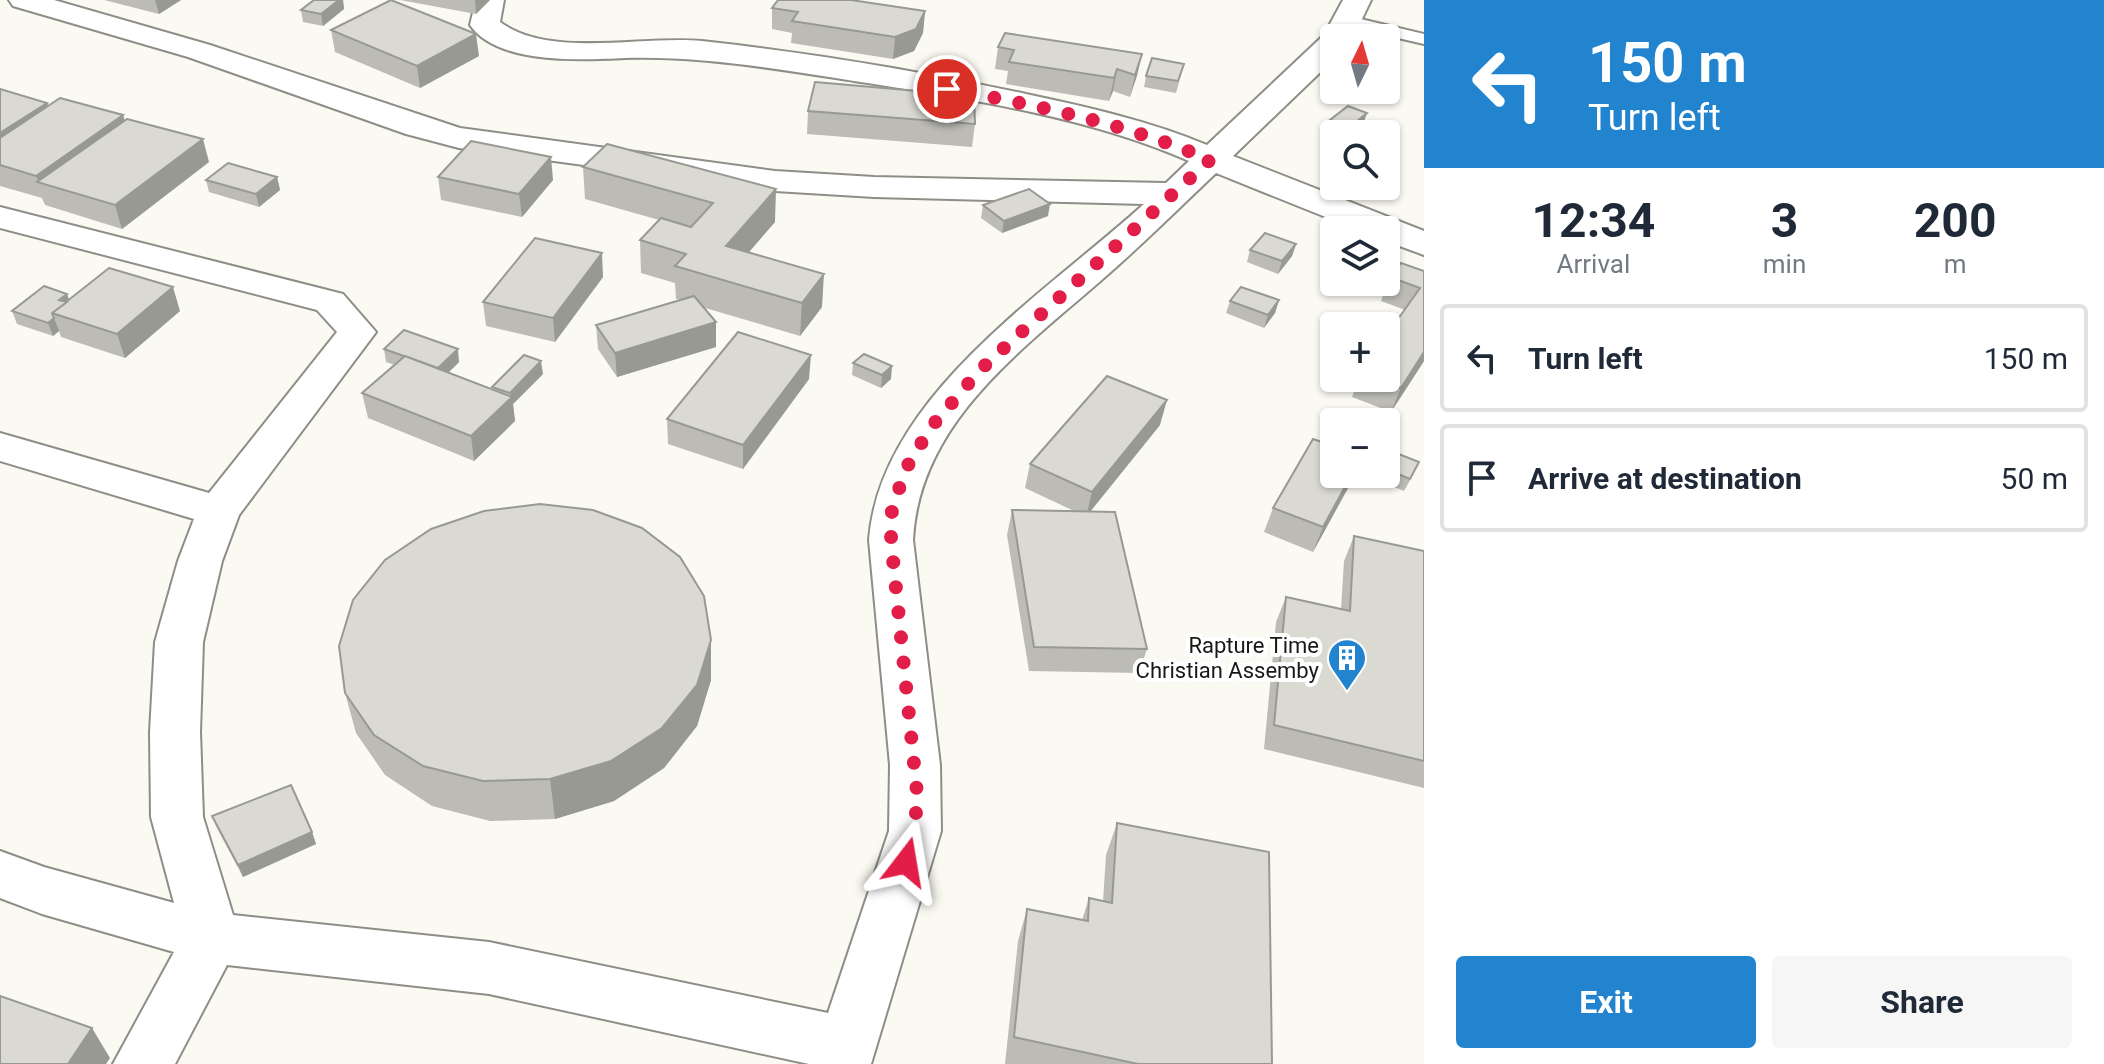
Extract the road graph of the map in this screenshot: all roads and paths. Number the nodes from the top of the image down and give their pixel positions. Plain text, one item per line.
1 (23, 0) edge
2 (490, 0) edge
3 (1400, 35) edge
4 (1424, 39) edge
5 (1320, 49) edge
6 (1210, 160) junction
7 (1176, 194) junction
8 (0, 217) edge
9 (1424, 244) edge
10 (0, 447) edge
11 (219, 511) junction
12 (0, 874) edge
13 (212, 938) junction
14 (845, 1054) edge
15 (143, 1064) edge

1 - 7 street
2 - 6 street
3 - 4 lane
5 - 6 street
6 - 7 street
6 - 9 street
7 - 14 street
8 - 11 street
10 - 11 street
11 - 13 street
12 - 13 street
13 - 14 street
13 - 15 street

